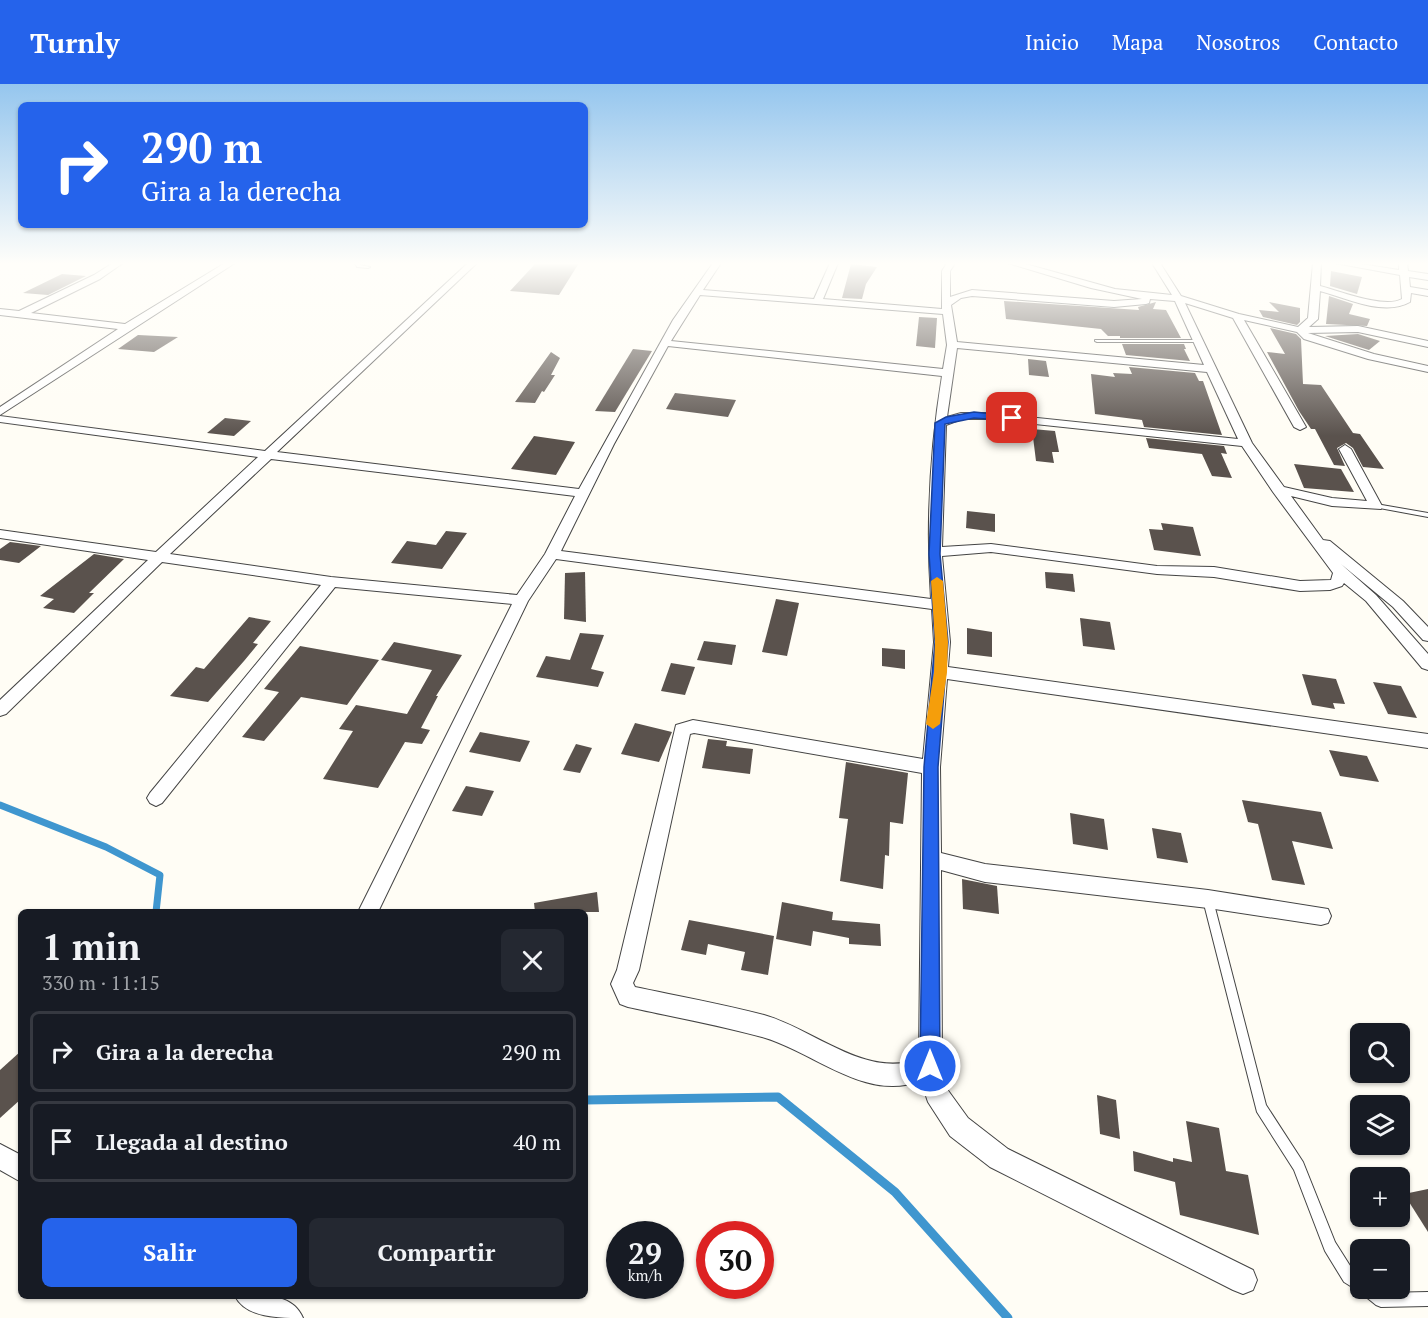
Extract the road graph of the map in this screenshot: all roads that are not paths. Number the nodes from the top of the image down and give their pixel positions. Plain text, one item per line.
1 (70, 321) edge
2 (137, 321) edge
3 (412, 321) edge
4 (680, 321) edge
5 (949, 321) edge
6 (1187, 321) edge
7 (1240, 321) edge
8 (1258, 321) edge
9 (1311, 321) edge
10 (127, 327) junction
11 (1300, 330) junction
12 (1097, 341) dead end
13 (1196, 341) junction
14 (666, 343) junction
15 (1428, 344) edge
16 (952, 345) junction
17 (1210, 369) junction
18 (1428, 369) edge
19 (948, 372) junction
20 (0, 412) edge
21 (0, 419) edge
22 (940, 423) junction
23 (1300, 428) dead end
24 (1246, 443) junction
25 (1345, 449) dead end
26 (269, 455) junction
27 (1277, 489) junction
28 (583, 493) junction
29 (1376, 506) junction
30 (1428, 515) edge
31 (0, 534) edge
32 (1315, 537) junction
33 (552, 554) junction
34 (934, 554) junction
35 (159, 558) junction
36 (1340, 573) junction
37 (331, 582) junction
38 (521, 600) junction
39 (939, 604) junction
40 (1428, 636) edge
41 (1428, 664) edge
42 (940, 672) junction
43 (0, 710) edge
44 (1428, 741) edge
45 (931, 767) junction
46 (156, 798) dead end
47 (931, 859) junction
48 (1208, 900) junction
49 (369, 909) edge
50 (1321, 916) dead end
51 (930, 1066) junction
52 (0, 1156) edge
53 (18, 1167) edge
54 (1350, 1278) edge
55 (1243, 1280) dead end
56 (254, 1299) edge
57 (1380, 1299) edge
58 (1428, 1299) edge
59 (289, 1318) edge

1 - 10 street
2 - 10 street
3 - 26 street
4 - 14 street
5 - 16 street
6 - 13 street
7 - 23 street
8 - 11 street
9 - 11 street
10 - 20 street
11 - 15 street
11 - 18 street
12 - 13 lane
13 - 17 street
14 - 19 street
14 - 28 street
16 - 17 street
16 - 19 street
17 - 24 street
19 - 22 street
21 - 26 street
22 - 24 street
22 - 34 street
24 - 27 street
25 - 29 street
26 - 28 street
26 - 35 street
27 - 29 street
27 - 32 street
28 - 33 street
29 - 30 lane
31 - 35 street
32 - 36 street
32 - 40 street
33 - 38 street
33 - 39 street
34 - 36 street
34 - 39 street
35 - 37 street
35 - 43 street
36 - 41 street
37 - 38 street
37 - 46 street
38 - 49 street
39 - 42 street
42 - 44 street
42 - 45 street
45 - 47 street
45 - 51 street
47 - 48 street
47 - 51 street
48 - 50 street
48 - 54 lane
51 - 55 street
52 - 53 street
56 - 59 street
57 - 58 lane

